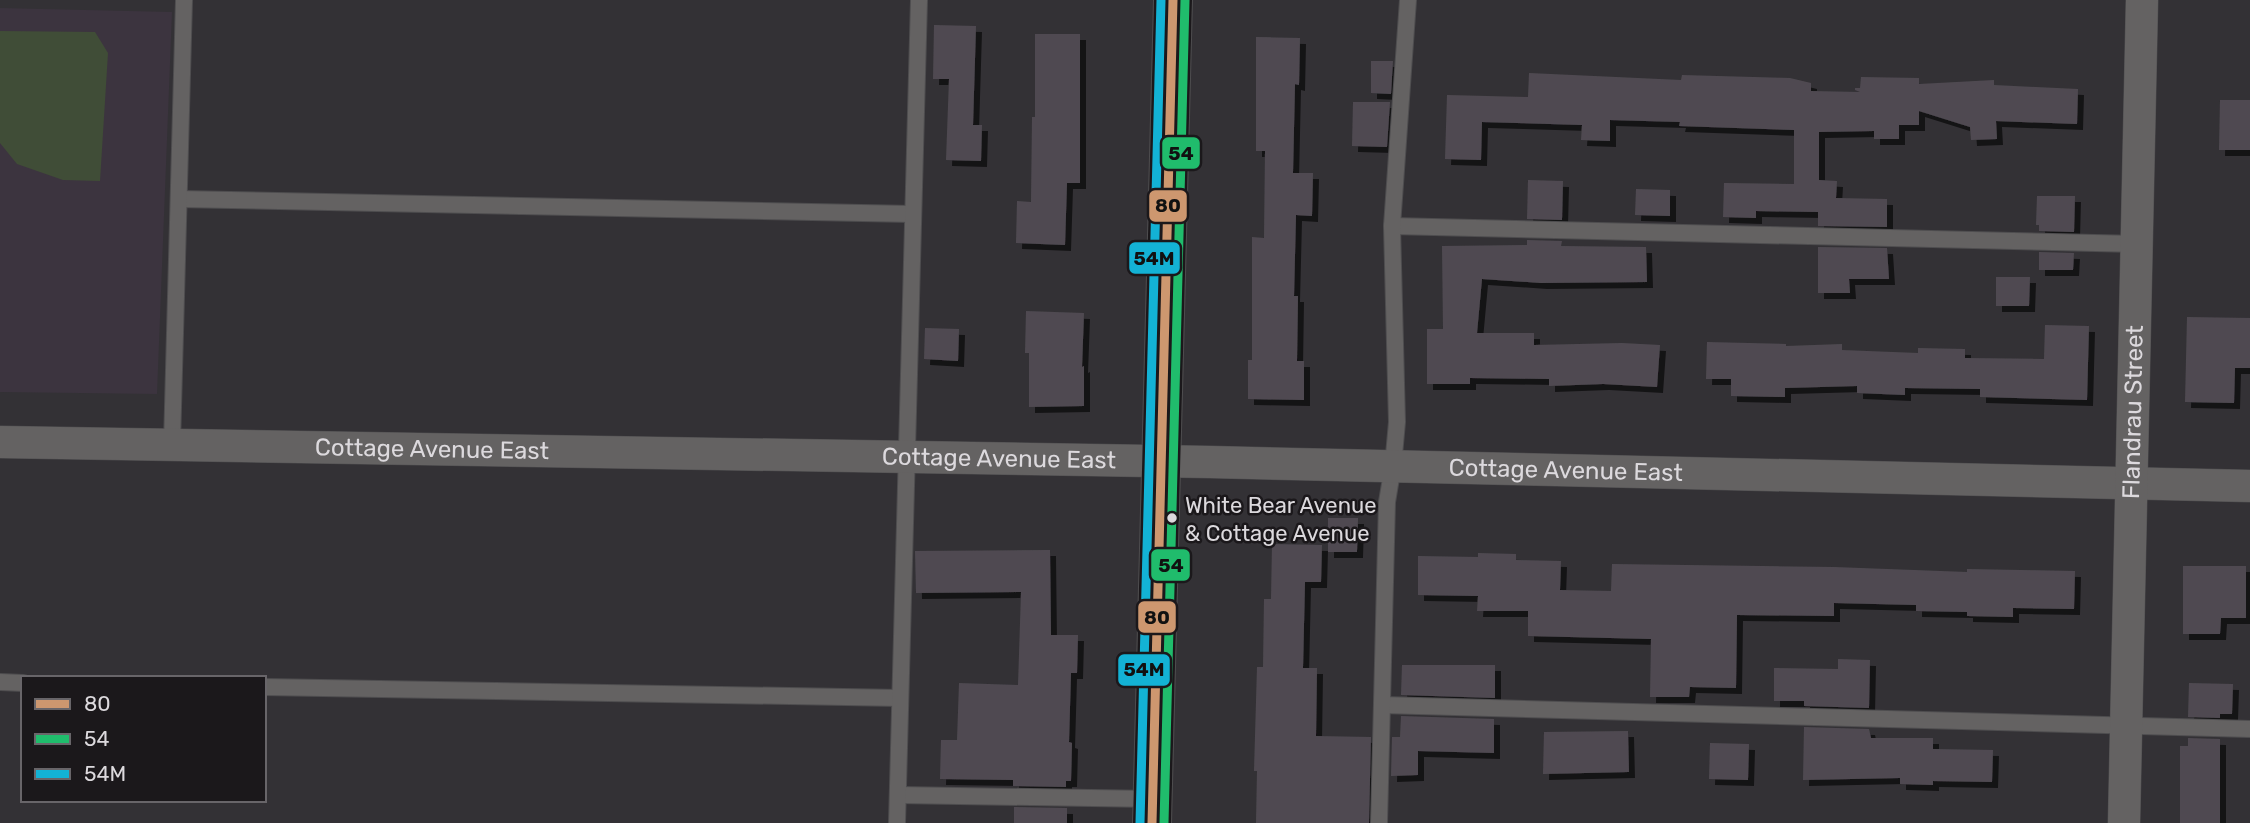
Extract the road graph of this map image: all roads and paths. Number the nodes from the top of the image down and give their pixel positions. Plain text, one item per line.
1 (184, 0) edge
2 (919, 0) edge
3 (1173, 0) edge
4 (1408, 0) edge
5 (2142, 0) edge
6 (179, 199) junction
7 (912, 214) junction
8 (1392, 226) junction
9 (2137, 244) junction
10 (0, 442) edge
11 (172, 444) junction
12 (905, 457) junction
13 (1160, 462) junction
14 (1393, 466) junction
15 (2132, 483) junction
16 (2250, 486) edge
17 (0, 682) edge
18 (21, 683) edge
19 (266, 687) edge
20 (900, 698) junction
21 (1382, 705) junction
22 (2126, 726) junction
23 (2250, 729) edge
24 (898, 795) junction
25 (1152, 811) edge
26 (897, 823) edge
27 (1379, 823) edge
28 (2124, 823) edge

1 - 6 lane
2 - 7 lane
3 - 13 main road
4 - 8 lane
5 - 9 street, Flandrau Street
6 - 7 lane
6 - 11 lane
7 - 12 lane
8 - 9 lane
8 - 14 lane
9 - 15 street, Flandrau Street
10 - 11 street, Cottage Avenue East
11 - 12 street, Cottage Avenue East
12 - 13 street, Cottage Avenue East
12 - 20 lane
13 - 14 street, Cottage Avenue East
13 - 25 main road
14 - 15 street, Cottage Avenue East
14 - 21 lane
15 - 16 street, Cottage Avenue East
15 - 22 street, Flandrau Street
17 - 18 lane
19 - 20 lane
20 - 24 lane
21 - 22 lane
21 - 27 lane
22 - 23 lane
22 - 28 street, Flandrau Street
24 - 25 lane
24 - 26 lane

